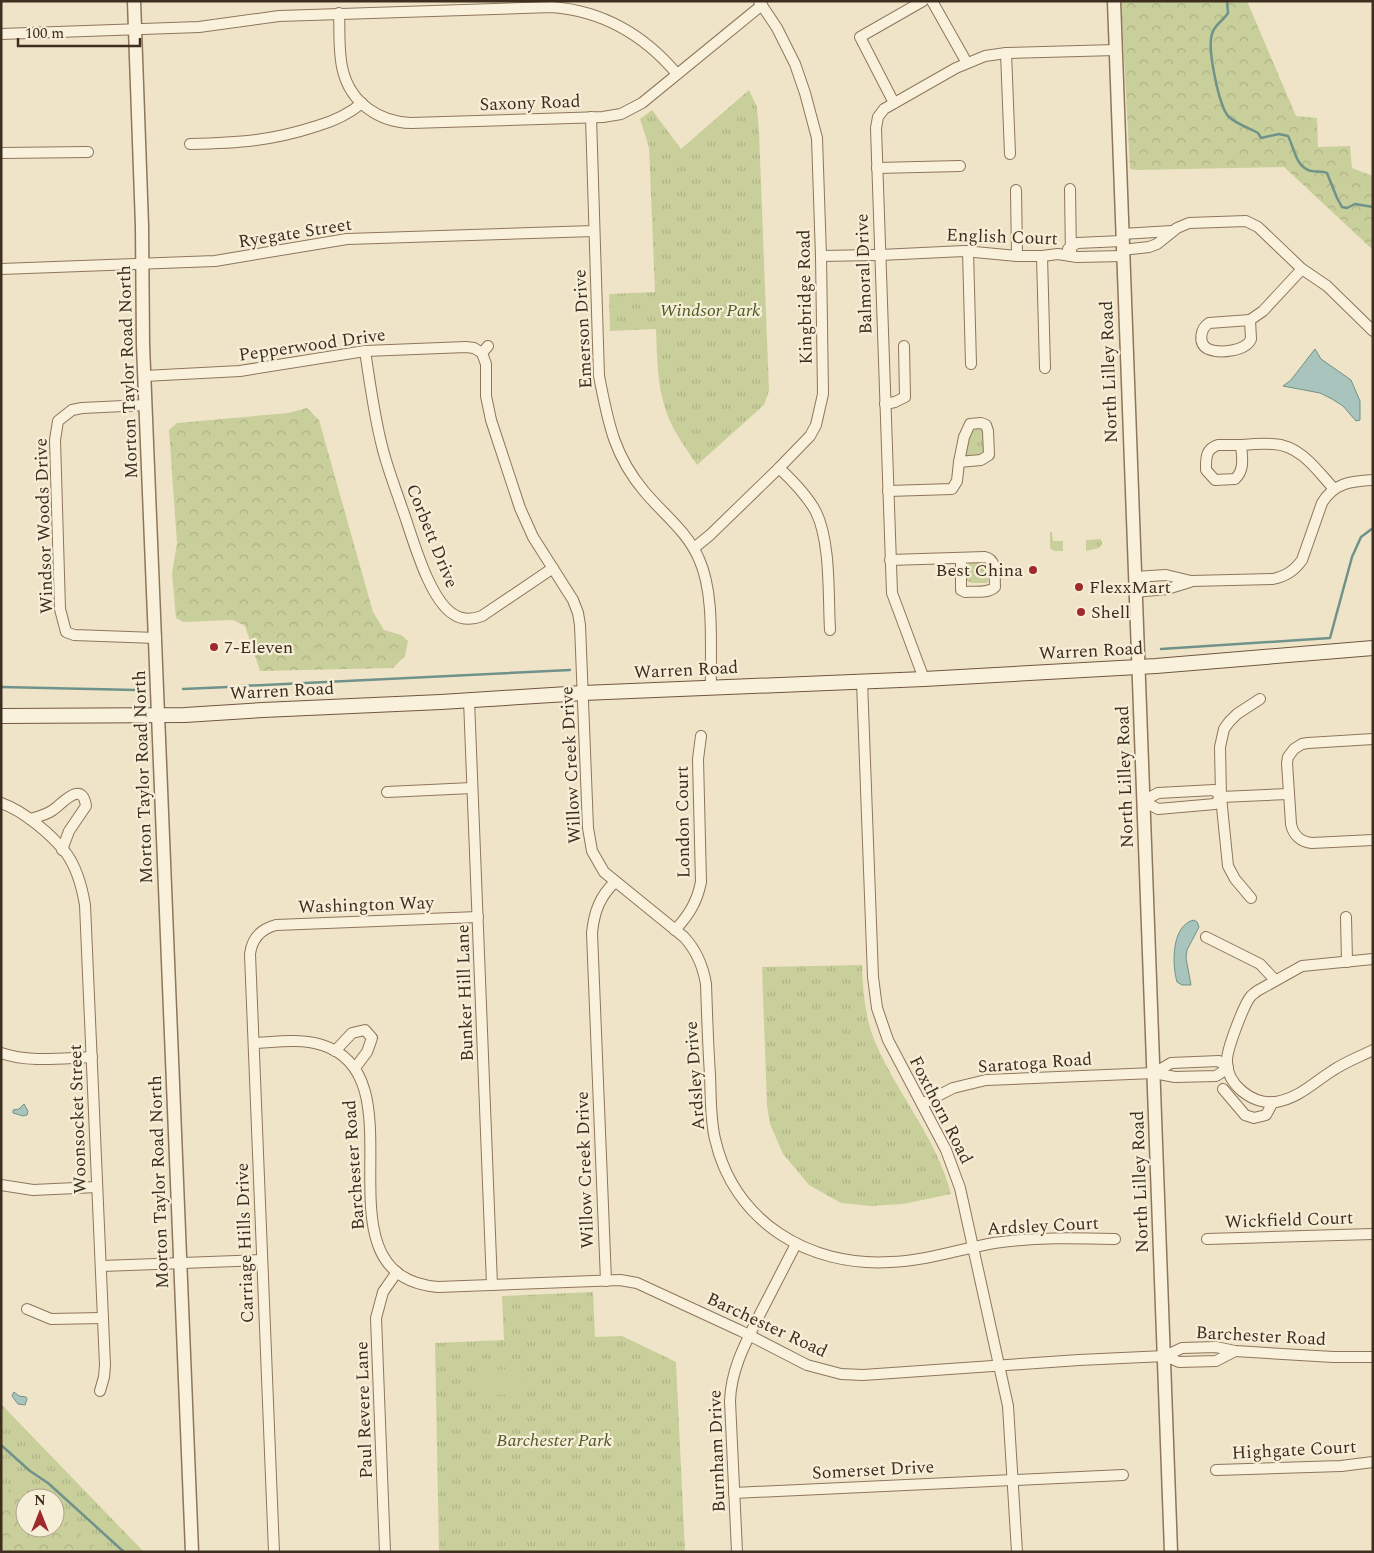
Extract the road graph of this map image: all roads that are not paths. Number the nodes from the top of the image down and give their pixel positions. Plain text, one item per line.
1 (134, 1) edge
2 (923, 1) edge
3 (932, 1) edge
4 (1114, 1) edge
5 (761, 3) edge
6 (339, 13) junction
7 (135, 30) junction
8 (1, 34) edge
9 (1116, 50) junction
10 (1006, 53) junction
11 (967, 63) junction
12 (677, 74) junction
13 (894, 103) junction
14 (362, 104) junction
15 (591, 118) junction
16 (190, 144) dead end
17 (88, 152) dead end
18 (1, 153) edge
19 (1010, 154) dead end
20 (960, 166) dead end
21 (877, 168) junction
22 (1070, 189) dead end
23 (1016, 190) dead end
24 (594, 231) junction
25 (1172, 231) junction
26 (1122, 245) junction
27 (968, 251) junction
28 (1071, 252) junction
29 (878, 255) junction
30 (821, 256) junction
31 (1017, 256) junction
32 (1042, 256) junction
33 (142, 264) junction
34 (1, 269) edge
35 (1302, 270) junction
36 (1250, 320) junction
37 (1373, 331) edge
38 (904, 346) dead end
39 (485, 350) joint
40 (365, 351) junction
41 (970, 364) dead end
42 (1045, 368) dead end
43 (144, 376) junction
44 (885, 404) junction
45 (145, 405) junction
46 (1241, 445) dead end
47 (959, 462) dead end
48 (779, 468) junction
49 (1373, 480) edge
50 (1334, 489) junction
51 (888, 491) junction
52 (694, 548) junction
53 (961, 558) junction
54 (890, 560) junction
55 (553, 568) junction
56 (1135, 577) junction
57 (1190, 581) junction
58 (1135, 592) junction
59 (830, 630) dead end
60 (156, 638) junction
61 (1373, 648) edge
62 (1139, 667) junction
63 (924, 679) junction
64 (862, 681) junction
65 (711, 687) junction
66 (582, 693) junction
67 (1260, 699) dead end
68 (469, 700) junction
69 (1, 716) edge
70 (159, 716) junction
71 (701, 736) dead end
72 (1373, 739) edge
73 (472, 788) junction
74 (387, 792) dead end
75 (1288, 794) junction
76 (1220, 798) junction
77 (1143, 801) junction
78 (1, 803) edge
79 (30, 819) junction
80 (1373, 840) edge
81 (62, 850) junction
82 (615, 882) junction
83 (1251, 898) dead end
84 (478, 917) junction
85 (1346, 918) dead end
86 (675, 930) junction
87 (258, 935) joint
88 (1206, 937) dead end
89 (1373, 959) edge
90 (1347, 962) junction
91 (1275, 980) junction
92 (254, 1043) junction
93 (1373, 1050) edge
94 (335, 1051) junction
95 (1, 1053) edge
96 (92, 1057) junction
97 (355, 1068) junction
98 (1228, 1068) junction
99 (1154, 1073) junction
100 (1223, 1088) dead end
101 (1273, 1102) junction
102 (922, 1104) junction
103 (1, 1185) edge
104 (97, 1187) junction
105 (1373, 1234) edge
106 (1207, 1238) dead end
107 (1115, 1239) dead end
108 (796, 1244) junction
109 (974, 1247) junction
110 (262, 1260) junction
111 (179, 1263) junction
112 (102, 1266) junction
113 (396, 1272) junction
114 (606, 1281) junction
115 (492, 1285) junction
116 (27, 1309) dead end
117 (102, 1318) junction
118 (750, 1335) junction
119 (1165, 1356) junction
120 (1373, 1357) edge
121 (999, 1365) junction
122 (100, 1391) dead end
123 (1373, 1462) edge
124 (1216, 1470) dead end
125 (1123, 1475) dead end
126 (1014, 1480) junction
127 (734, 1494) junction
128 (192, 1552) edge
129 (274, 1552) edge
130 (385, 1552) edge
131 (737, 1552) edge
132 (1017, 1552) edge
133 (1171, 1552) edge

1 - 7 street, Morton Taylor Road North
2 - 13 street
3 - 11 street
4 - 9 street, North Lilley Road
5 - 12 street, Saxony Road
5 - 30 street, Kingbridge Road
6 - 7 street
6 - 12 street
6 - 14 street, Saxony Road
7 - 8 street
7 - 33 street, Morton Taylor Road North
9 - 10 street, Balmoral Drive
9 - 26 street, North Lilley Road
10 - 11 street, Balmoral Drive
10 - 19 street
11 - 13 street, Balmoral Drive
12 - 15 street, Saxony Road
13 - 21 street, Balmoral Drive
14 - 15 street, Saxony Road
14 - 16 street
15 - 24 street, Emerson Drive
17 - 18 street
20 - 21 street
21 - 29 street, Balmoral Drive
22 - 28 street
23 - 31 street
24 - 33 street, Ryegate Street
24 - 52 street, Emerson Drive
25 - 26 street
25 - 26 street
25 - 35 street
26 - 28 street, English Court
26 - 28 street
26 - 56 street, North Lilley Road
27 - 29 street, English Court
27 - 31 street, English Court
27 - 41 street
28 - 32 street, English Court
29 - 30 street, English Court
29 - 44 street, Balmoral Drive
30 - 48 street, Kingbridge Road
31 - 32 street, English Court
32 - 42 street
33 - 34 street, Ryegate Street
33 - 43 street, Morton Taylor Road North
35 - 36 street
35 - 37 street
36 - 36 street
38 - 44 street
39 - 40 street, Pepperwood Drive
39 - 55 street, Willow Creek Drive
40 - 43 street, Pepperwood Drive
40 - 55 street, Corbett Drive
43 - 45 street, Morton Taylor Road North
44 - 51 street, Balmoral Drive
45 - 60 street, Morton Taylor Road North
45 - 60 street, Windsor Woods Drive
46 - 50 street
47 - 51 street
48 - 52 street, Kingbridge Road
48 - 59 street
49 - 50 street
50 - 57 street
51 - 54 street, Balmoral Drive
52 - 65 street, Emerson Drive
53 - 53 street
53 - 54 street
54 - 63 street, Balmoral Drive
55 - 66 street, Willow Creek Drive
56 - 57 street
56 - 58 street, North Lilley Road
57 - 58 street
58 - 62 street, North Lilley Road
60 - 70 street, Morton Taylor Road North
61 - 62 main road, Warren Road
62 - 63 main road, Warren Road
62 - 77 street, North Lilley Road
63 - 64 main road, Warren Road
64 - 65 main road, Warren Road
64 - 102 street, Foxthorn Road
65 - 66 main road, Warren Road
66 - 68 main road, Warren Road
66 - 82 street, Willow Creek Drive
67 - 76 street
68 - 70 main road, Warren Road
68 - 73 street, Bunker Hill Lane
69 - 70 main road, Warren Road
70 - 111 street, Morton Taylor Road North
71 - 86 street, London Court
72 - 75 street
73 - 74 street
73 - 84 street, Bunker Hill Lane
75 - 76 street
75 - 80 street
76 - 77 street
76 - 77 street
76 - 83 street
77 - 99 street, North Lilley Road
78 - 79 street, Woonsocket Street
79 - 81 street, Woonsocket Street
79 - 81 street
81 - 96 street, Woonsocket Street
82 - 86 street, Ardsley Drive
82 - 114 street, Willow Creek Drive
84 - 87 street, Washington Way
84 - 115 street, Bunker Hill Lane
85 - 90 street
86 - 108 street, Ardsley Drive
87 - 92 street, Carriage Hills Drive
88 - 91 street
89 - 90 street
90 - 91 street
91 - 98 street
92 - 94 street, Barchester Road
92 - 110 street, Carriage Hills Drive
93 - 101 street
94 - 97 street, Barchester Road
94 - 97 street
95 - 96 street
96 - 104 street, Woonsocket Street
97 - 113 street, Barchester Road
98 - 99 street
98 - 99 street
98 - 101 street
99 - 102 street, Saratoga Road
99 - 119 street, North Lilley Road
100 - 101 street
102 - 109 street, Foxthorn Road
103 - 104 street
104 - 112 street, Woonsocket Street
105 - 106 street, Wickfield Court
107 - 109 street, Ardsley Court
108 - 109 street, Ardsley Drive
108 - 118 street, Burnham Drive
109 - 121 street, Foxthorn Road
110 - 111 street
110 - 129 street, Carriage Hills Drive
111 - 112 street
111 - 128 street, Morton Taylor Road North
112 - 117 street, Woonsocket Street
113 - 115 street, Barchester Road
113 - 130 street, Paul Revere Lane
114 - 115 street, Barchester Road
114 - 118 street, Barchester Road
116 - 117 street
117 - 122 street, Woonsocket Street
118 - 121 street, Barchester Road
118 - 127 street, Burnham Drive
119 - 120 street, Barchester Road
119 - 121 street, Barchester Road
119 - 133 street, North Lilley Road
121 - 126 street, Foxthorn Road
123 - 124 street, Highgate Court
125 - 126 street, Somerset Drive
126 - 127 street, Somerset Drive
126 - 132 street, Foxthorn Road
127 - 131 street, Burnham Drive

